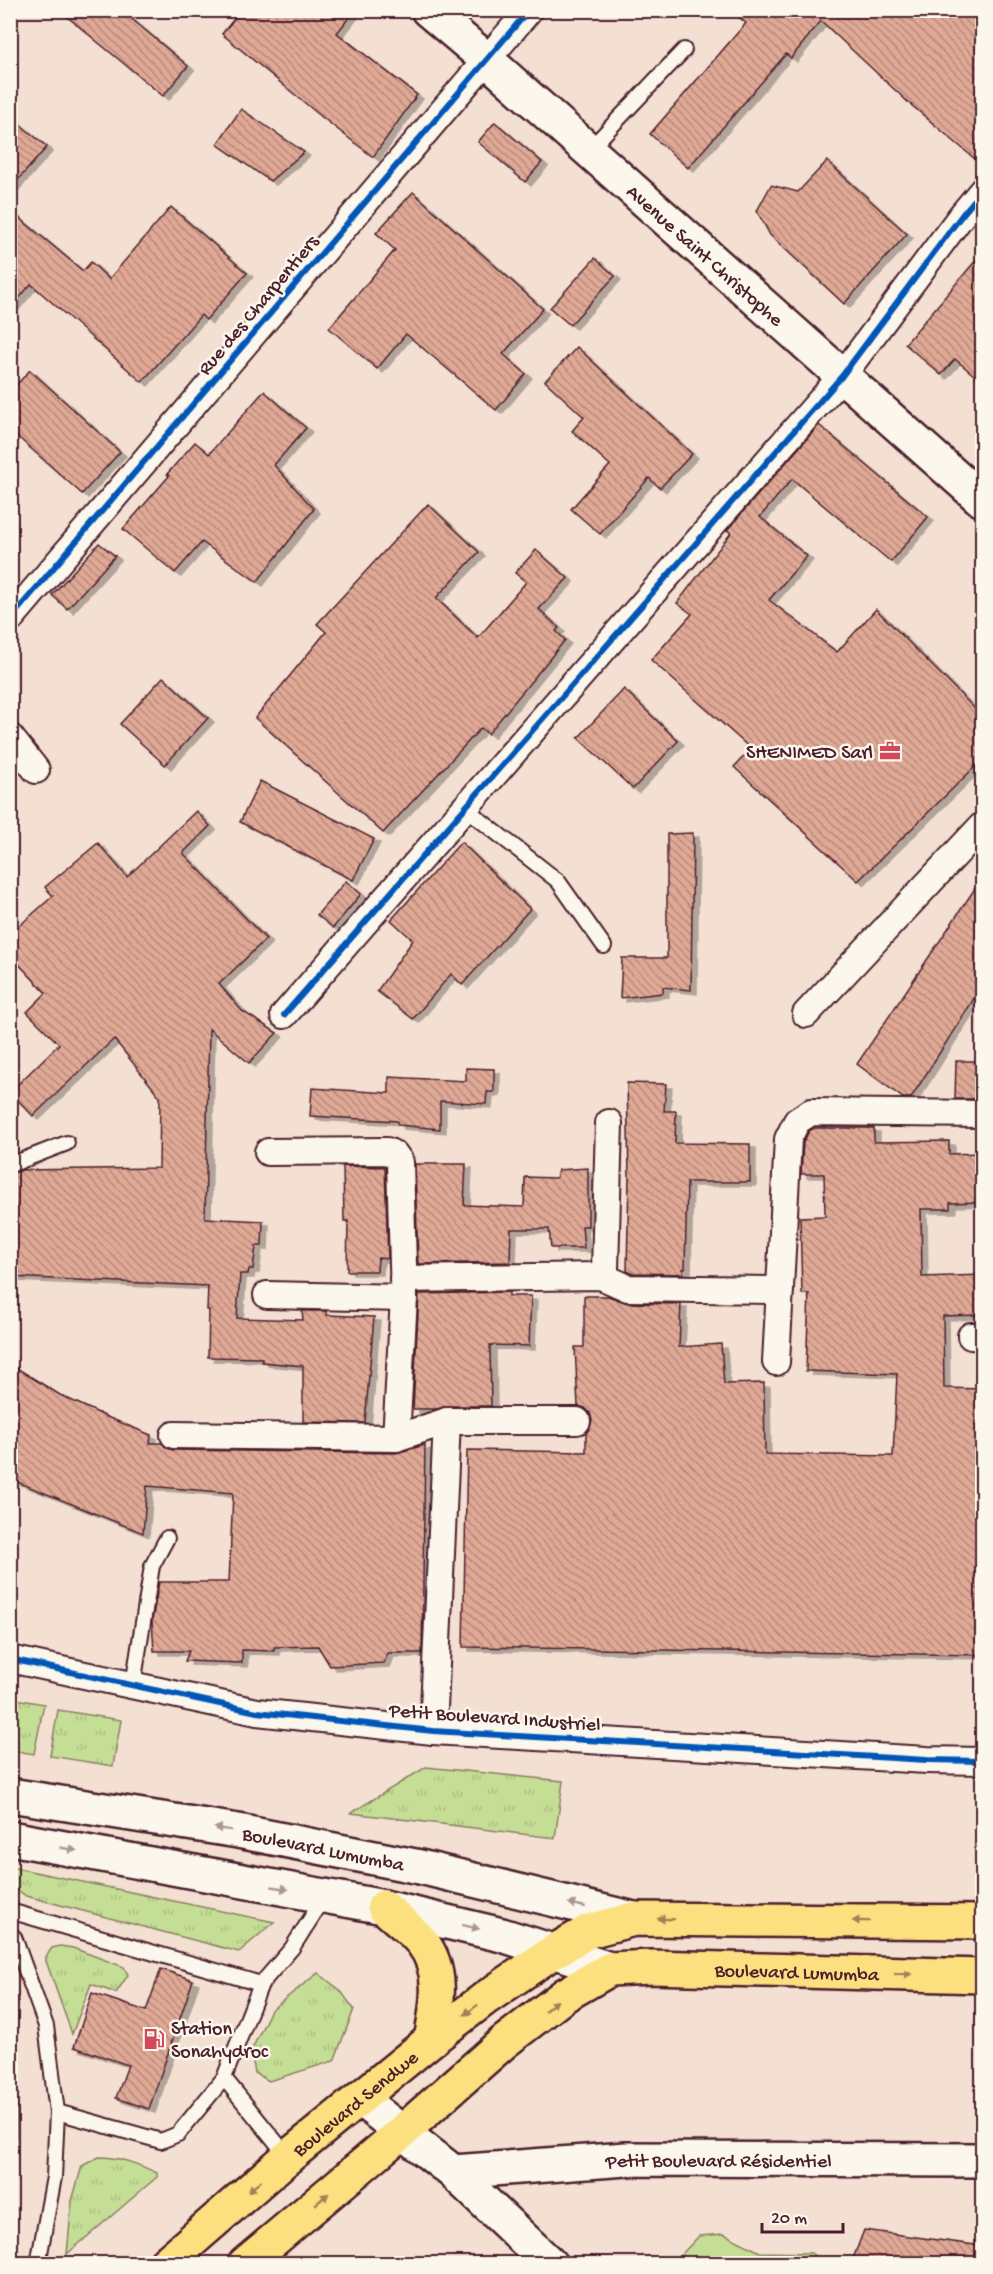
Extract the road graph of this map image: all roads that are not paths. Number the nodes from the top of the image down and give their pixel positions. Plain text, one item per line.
1 (428, 10) edge
2 (529, 10) edge
3 (684, 50) dead end
4 (486, 59) junction
5 (589, 150) junction
6 (982, 191) edge
7 (842, 376) junction
8 (982, 500) edge
9 (10, 619) edge
10 (10, 737) edge
11 (36, 770) dead end
12 (465, 808) junction
13 (982, 826) edge
14 (604, 946) dead end
15 (806, 1014) dead end
16 (284, 1015) dead end
17 (982, 1114) edge
18 (609, 1124) dead end
19 (68, 1143) dead end
20 (268, 1152) dead end
21 (10, 1166) edge
22 (601, 1276) junction
23 (403, 1288) junction
24 (780, 1290) junction
25 (267, 1295) dead end
26 (776, 1362) dead end
27 (447, 1421) junction
28 (577, 1421) dead end
29 (174, 1435) dead end
30 (396, 1438) junction
31 (166, 1538) dead end
32 (10, 1659) edge
33 (133, 1685) junction
34 (433, 1731) junction
35 (982, 1761) edge
36 (10, 1795) edge
37 (10, 1838) edge
38 (326, 1896) junction
39 (384, 1907) junction
40 (10, 1911) edge
41 (634, 1918) junction
42 (982, 1922) edge
43 (10, 1934) edge
44 (553, 1952) junction
45 (610, 1969) junction
46 (982, 1976) edge
47 (261, 1984) junction
48 (431, 2040) junction
49 (224, 2078) junction
50 (360, 2099) junction
51 (57, 2112) junction
52 (402, 2132) junction
53 (288, 2157) junction
54 (982, 2160) edge
55 (453, 2172) junction
56 (38, 2264) edge
57 (165, 2264) edge
58 (244, 2264) edge
59 (549, 2264) edge

1 - 4 main road, Avenue Saint Christophe
2 - 4 street, Rue des Charpentiers
3 - 5 lane
4 - 5 main road, Avenue Saint Christophe
4 - 9 street, Rue des Charpentiers
5 - 7 main road, Avenue Saint Christophe
6 - 7 street
7 - 8 main road, Avenue Saint Christophe
7 - 12 street
10 - 11 street
12 - 14 lane
12 - 16 street
13 - 15 street
17 - 24 street
18 - 22 street
19 - 21 lane
20 - 23 street
22 - 23 street
22 - 24 street
23 - 25 street
23 - 30 street
24 - 26 street
27 - 28 street
27 - 30 street
27 - 34 street
29 - 30 street
31 - 33 lane
32 - 33 street, Petit Boulevard Industriel
33 - 34 street, Petit Boulevard Industriel
34 - 35 street, Petit Boulevard Industriel
41 -> 36 main road, Boulevard Lumumba
37 -> 38 main road, Boulevard Lumumba
38 - 39 main road, Boulevard Lumumba
38 - 47 lane
39 -> 44 main road, Boulevard Lumumba
39 - 48 highway
40 - 47 lane
42 -> 41 highway, Boulevard Lumumba
41 - 44 highway, Boulevard Lumumba
43 - 51 lane
44 - 45 main road, Boulevard Lumumba
44 -> 48 highway, Boulevard Sendwe
45 -> 46 highway, Boulevard Lumumba
52 -> 45 highway, Boulevard Lumumba
47 - 49 lane
48 - 50 highway, Boulevard Sendwe
49 - 51 lane
49 - 53 lane
50 - 52 main road
50 - 53 highway, Boulevard Sendwe
51 - 56 lane
52 - 55 main road
58 -> 52 highway
53 -> 57 highway, Boulevard Sendwe
54 - 55 main road, Petit Boulevard Résidentiel
55 - 59 main road

